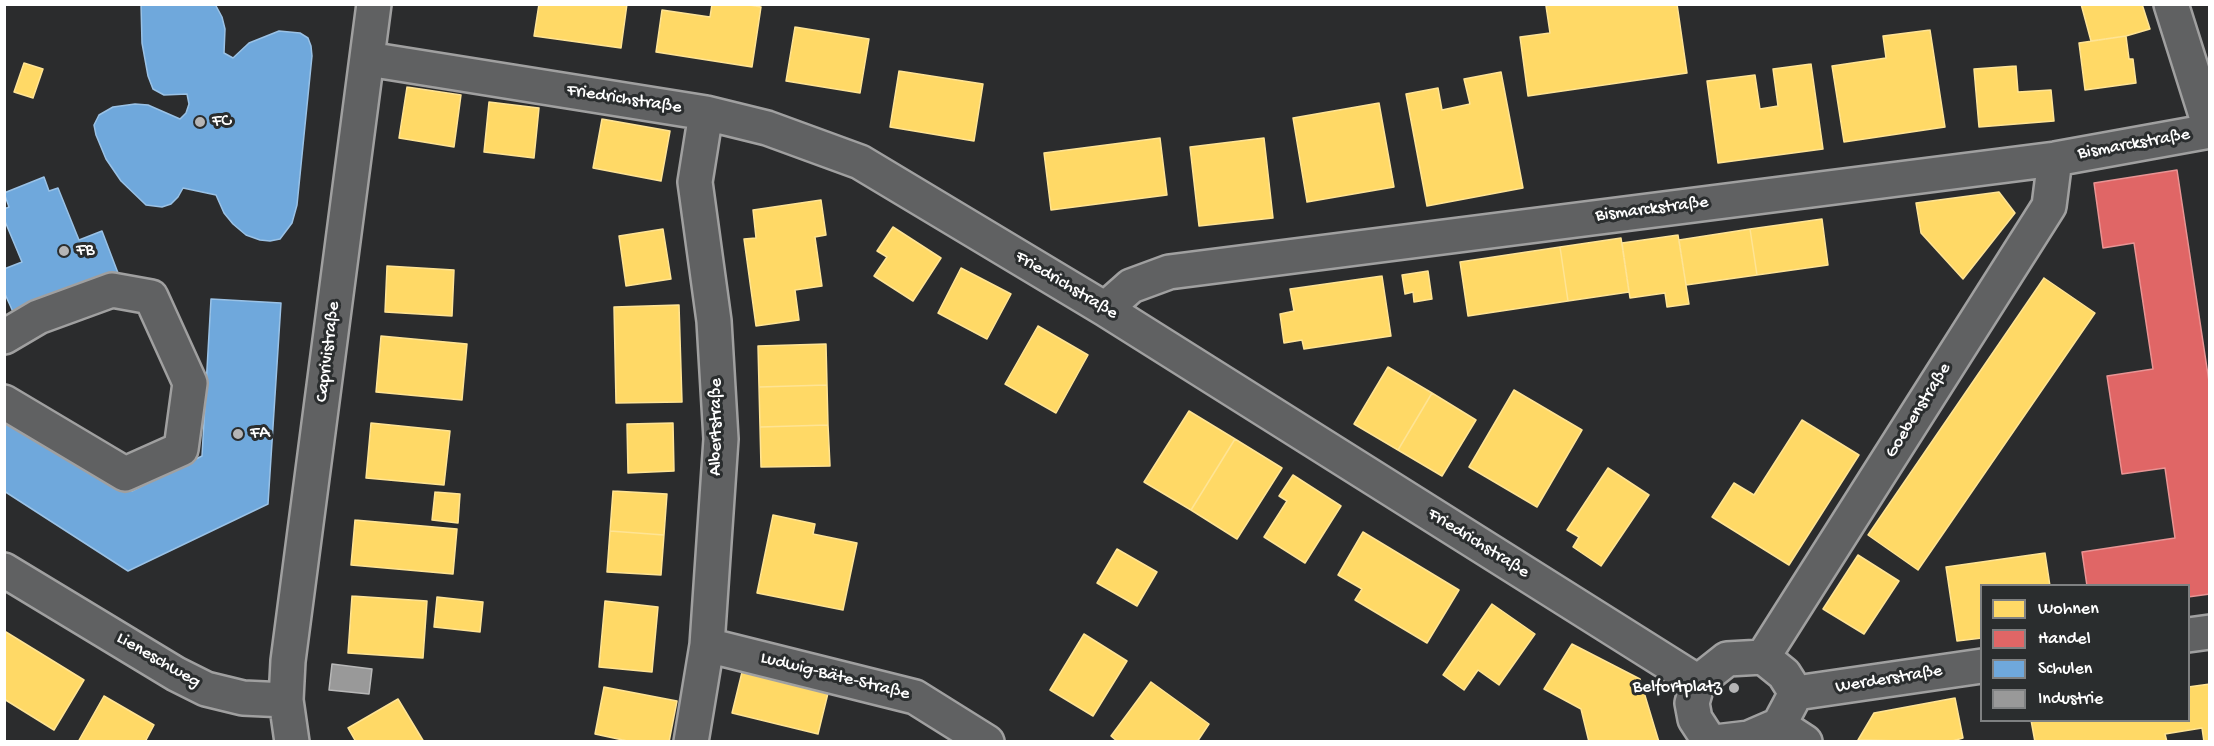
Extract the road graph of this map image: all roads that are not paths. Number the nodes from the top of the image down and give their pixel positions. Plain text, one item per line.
1 (375, 4) edge
2 (2171, 4) edge
3 (368, 59) junction
4 (706, 113) junction
5 (2210, 130) edge
6 (2055, 159) junction
7 (1105, 309) junction
8 (4, 337) edge
9 (4, 402) edge
10 (4, 570) edge
11 (2210, 632) edge
12 (2190, 635) edge
13 (707, 645) junction
14 (1763, 657) junction
15 (1980, 666) edge
16 (1698, 682) junction
17 (1796, 693) junction
18 (286, 700) junction
19 (1792, 733) edge
20 (292, 741) edge
21 (691, 741) edge
22 (987, 741) edge
23 (1710, 741) edge
24 (1715, 741) edge

1 - 3 street, Caprivistraße
2 - 5 street
3 - 4 street, Friedrichstraße
3 - 18 street, Caprivistraße
4 - 7 street, Friedrichstraße
4 - 13 street, Albertstraße
5 - 6 street, Bismarckstraße
6 - 7 street, Bismarckstraße
6 - 14 street, Goebenstraße
7 - 16 street, Friedrichstraße
8 - 9 street
10 - 18 street, Lieneschweg
11 - 12 street
13 - 21 street, Albertstraße
13 - 22 street, Ludwig-Bäte-Straße
14 - 16 street
14 - 17 street
15 - 17 street, Werderstraße
16 - 23 street
17 - 19 street
18 - 20 street
19 - 24 street

